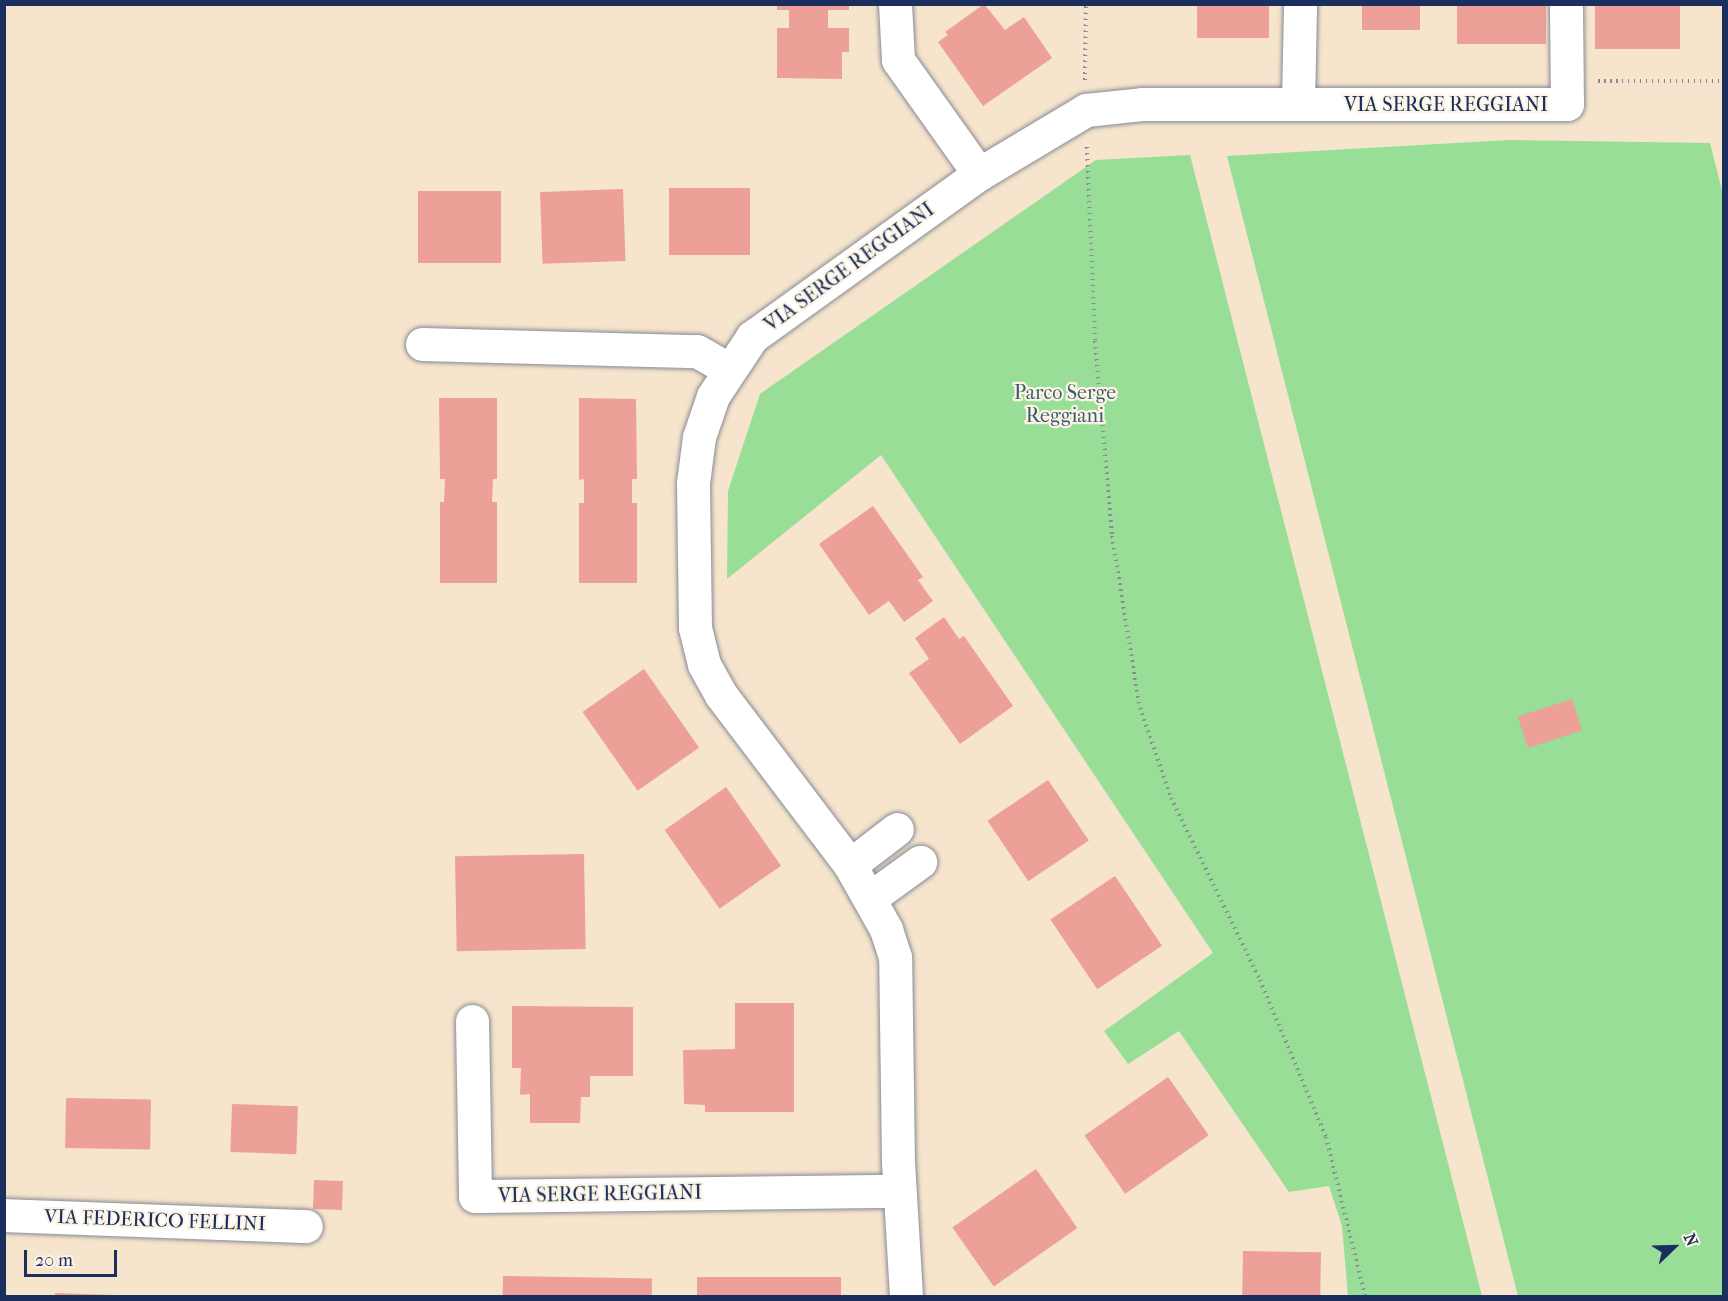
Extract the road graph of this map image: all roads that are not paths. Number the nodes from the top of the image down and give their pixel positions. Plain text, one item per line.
1 (896, 4) edge
2 (1300, 4) edge
3 (1566, 4) edge
4 (1298, 103) junction
5 (979, 174) junction
6 (422, 344) dead end
7 (728, 369) junction
8 (897, 829) dead end
9 (920, 862) dead end
10 (850, 865) junction
11 (870, 898) junction
12 (472, 1021) dead end
13 (899, 1191) junction
14 (4, 1215) edge
15 (306, 1226) dead end
16 (906, 1296) edge

1 - 5 street
2 - 4 street
3 - 4 street, VIA SERGE REGGIANI
4 - 5 street, VIA SERGE REGGIANI
5 - 7 street, VIA SERGE REGGIANI
6 - 7 street
7 - 10 street, VIA SERGE REGGIANI
8 - 10 street
9 - 11 street
10 - 11 street, VIA SERGE REGGIANI
11 - 13 street, VIA SERGE REGGIANI
12 - 13 street, VIA SERGE REGGIANI
13 - 16 street, VIA SERGE REGGIANI
14 - 15 street, VIA FEDERICO FELLINI

